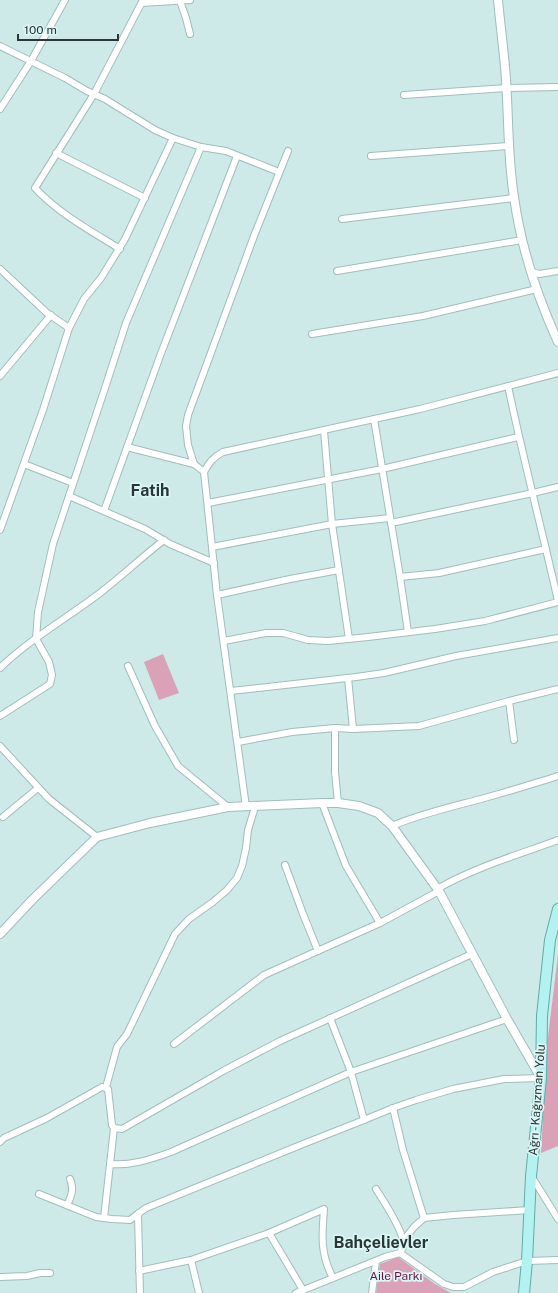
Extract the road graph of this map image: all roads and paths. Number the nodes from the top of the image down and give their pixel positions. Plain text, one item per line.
1 (65, 0) edge
2 (190, 0) edge
3 (498, 0) edge
4 (180, 1) edge
5 (142, 2) edge
6 (190, 34) dead end
7 (0, 46) edge
8 (31, 61) junction
9 (558, 87) edge
10 (506, 88) junction
11 (94, 94) junction
12 (404, 95) dead end
13 (0, 109) edge
14 (173, 138) junction
15 (508, 146) junction
16 (201, 147) junction
17 (288, 151) dead end
18 (56, 153) junction
19 (237, 156) junction
20 (372, 156) dead end
21 (279, 172) junction
22 (145, 198) junction
23 (514, 198) junction
24 (342, 219) dead end
25 (522, 240) junction
26 (120, 249) junction
27 (0, 269) edge
28 (337, 271) dead end
29 (558, 271) edge
30 (532, 272) junction
31 (537, 289) junction
32 (51, 315) junction
33 (69, 328) junction
34 (312, 334) dead end
35 (558, 342) edge
36 (558, 373) edge
37 (0, 376) edge
38 (508, 386) junction
39 (374, 419) junction
40 (324, 431) junction
41 (518, 438) junction
42 (127, 447) junction
43 (24, 464) junction
44 (194, 464) junction
45 (382, 469) junction
46 (204, 472) junction
47 (327, 480) junction
48 (73, 483) junction
49 (558, 486) edge
50 (533, 493) junction
51 (69, 496) junction
52 (208, 503) junction
53 (104, 511) junction
54 (390, 520) junction
55 (332, 524) junction
56 (0, 530) edge
57 (164, 540) junction
58 (212, 547) junction
59 (546, 549) junction
60 (214, 563) junction
61 (339, 570) junction
62 (400, 577) junction
63 (217, 595) junction
64 (558, 602) edge
65 (408, 632) junction
66 (558, 638) edge
67 (36, 639) junction
68 (349, 639) junction
69 (224, 641) junction
70 (128, 666) dead end
71 (0, 668) edge
72 (348, 678) junction
73 (558, 690) edge
74 (231, 691) junction
75 (509, 701) junction
76 (0, 716) edge
77 (334, 728) junction
78 (353, 729) junction
79 (514, 740) dead end
80 (238, 742) junction
81 (0, 746) edge
82 (558, 776) edge
83 (38, 788) junction
84 (322, 803) junction
85 (338, 803) junction
86 (228, 807) junction
87 (246, 807) junction
88 (255, 807) junction
89 (3, 817) dead end
90 (392, 826) junction
91 (97, 837) junction
92 (558, 840) edge
93 (286, 865) dead end
94 (438, 890) junction
95 (558, 908) edge
96 (380, 922) junction
97 (0, 934) edge
98 (318, 951) junction
99 (472, 954) junction
100 (330, 1018) junction
101 (507, 1019) junction
102 (174, 1044) dead end
103 (352, 1072) junction
104 (541, 1078) junction
105 (106, 1087) junction
106 (393, 1108) junction
107 (364, 1120) junction
108 (114, 1128) junction
109 (0, 1142) edge
110 (110, 1164) junction
111 (531, 1176) junction
112 (70, 1179) dead end
113 (376, 1189) dead end
114 (39, 1194) dead end
115 (67, 1205) junction
116 (529, 1210) junction
117 (139, 1213) junction
118 (104, 1218) junction
119 (424, 1218) junction
120 (558, 1219) edge
121 (269, 1233) junction
122 (403, 1241) junction
123 (400, 1254) junction
124 (191, 1260) junction
125 (558, 1260) edge
126 (376, 1261) junction
127 (527, 1261) junction
128 (139, 1272) junction
129 (50, 1273) dead end
130 (0, 1277) edge
131 (333, 1278) junction
132 (303, 1290) junction
133 (140, 1293) edge
134 (199, 1293) edge
135 (296, 1293) edge
136 (372, 1293) edge
137 (524, 1293) edge

1 - 8 street
2 - 4 street
3 - 10 street
4 - 5 street
4 - 6 street
5 - 11 street
7 - 8 street
8 - 11 street
8 - 13 street
9 - 10 street
10 - 12 street
10 - 15 street
11 - 14 street
11 - 18 street
14 - 16 street
14 - 22 street
15 - 20 street
15 - 23 street
16 - 19 street
16 - 48 street
17 - 21 street
18 - 22 street
18 - 26 street
19 - 21 street
19 - 42 street
21 - 44 street
22 - 26 street
23 - 24 street
23 - 25 street
25 - 28 street
25 - 30 street
26 - 33 street
27 - 32 street
29 - 30 street
30 - 31 street
31 - 34 street
31 - 35 street
32 - 33 street
32 - 37 street
33 - 43 street
36 - 38 street
38 - 39 street
38 - 41 street
39 - 40 street
39 - 45 street
40 - 46 street
40 - 47 street
41 - 45 street
41 - 50 street
42 - 44 street
42 - 53 street
43 - 48 street
43 - 56 street
44 - 46 street
45 - 47 street
45 - 54 street
46 - 52 street
47 - 52 street
47 - 55 street
48 - 51 street
49 - 50 street
50 - 54 street
50 - 59 street
51 - 53 street
51 - 67 street
52 - 58 street
53 - 57 street
54 - 55 street
54 - 62 street
55 - 58 street
55 - 61 street
57 - 60 street
57 - 67 street
58 - 60 street
59 - 62 street
59 - 64 street
60 - 63 street
61 - 63 street
61 - 68 street
62 - 65 street
63 - 69 street
64 - 65 street
65 - 68 street
66 - 72 street
67 - 71 street
67 - 76 street
68 - 69 street
69 - 74 street
70 - 86 street
72 - 74 street
72 - 78 street
73 - 75 street
74 - 80 street
75 - 78 street
75 - 79 street
77 - 78 street
77 - 80 street
77 - 85 street
80 - 87 street
81 - 83 street
82 - 90 street
83 - 89 street
83 - 91 street
84 - 85 street
84 - 88 street
84 - 96 street
85 - 90 street
86 - 87 street
86 - 91 street
87 - 88 street
88 - 105 street
90 - 94 street
91 - 97 street
92 - 94 street
93 - 98 street
94 - 96 street
94 - 99 street
95 - 104 main road, Ağrı - Kağızman Yolu
96 - 98 street
98 - 102 street
99 - 100 street
99 - 101 street
100 - 103 street
100 - 108 street
101 - 103 street
101 - 104 street
103 - 107 street
103 - 110 street
104 - 106 street
104 - 111 main road, Ağrı - Kağızman Yolu
105 - 108 street
105 - 109 street
106 - 107 street
106 - 119 street
107 - 117 street
108 - 110 street
110 - 118 street
111 - 116 main road, Ağrı - Kağızman Yolu
111 - 120 street
112 - 115 street
113 - 122 street
114 - 115 street
115 - 118 street
116 - 119 street
116 - 127 main road, Ağrı - Kağızman Yolu
117 - 118 street
117 - 128 street
119 - 122 street
121 - 124 street
121 - 131 street
121 - 132 street
122 - 123 street
123 - 126 street
123 - 127 street
124 - 128 street
124 - 134 street
125 - 127 street
126 - 131 street
126 - 136 street
127 - 137 main road, Ağrı - Kağızman Yolu
128 - 133 street
129 - 130 street
131 - 132 street
132 - 135 street

